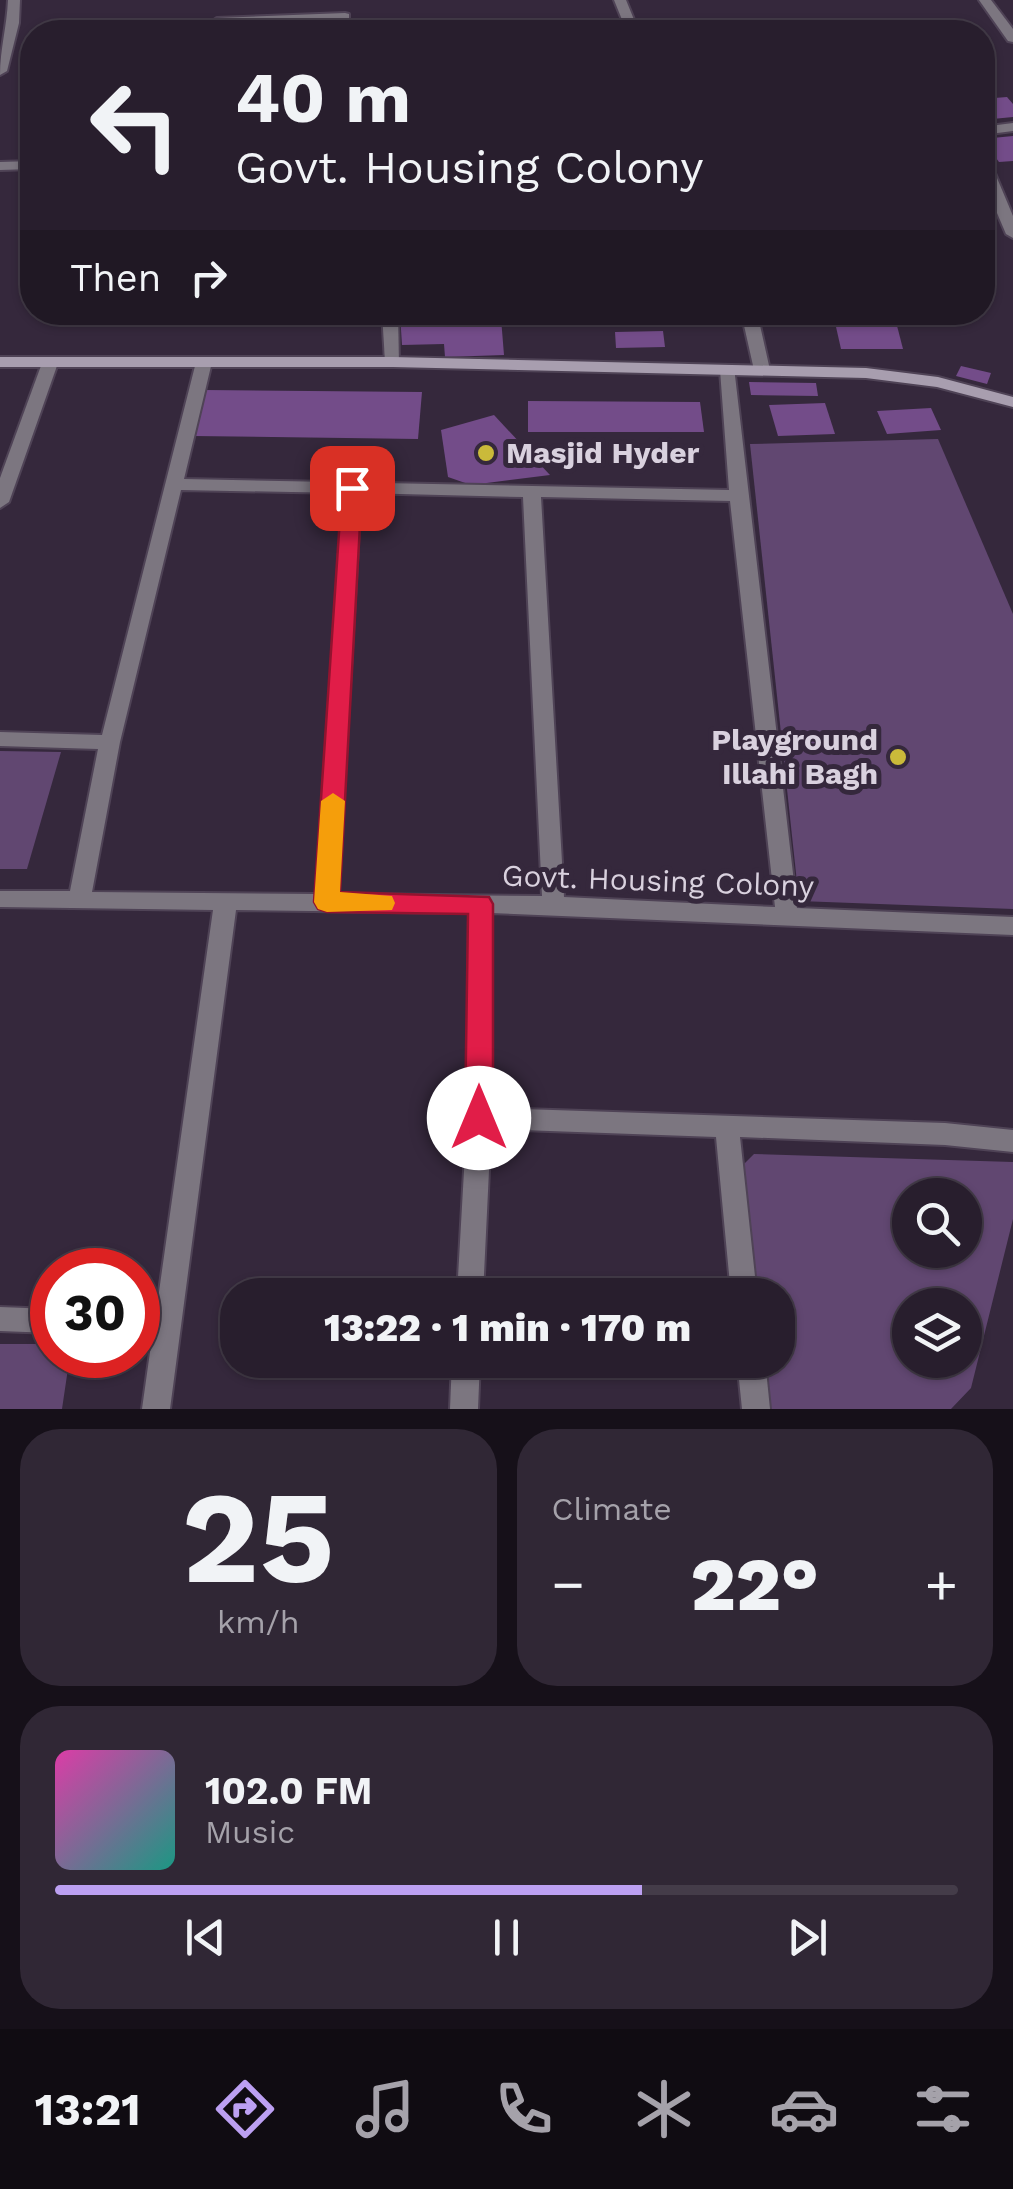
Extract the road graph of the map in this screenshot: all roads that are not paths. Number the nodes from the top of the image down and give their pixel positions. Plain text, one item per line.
1 (14, 0) edge
2 (342, 0) edge
3 (985, 0) edge
4 (345, 17) junction
5 (268, 20) edge
6 (346, 20) edge
7 (1013, 38) edge
8 (0, 71) edge
9 (995, 190) edge
10 (1013, 234) edge
11 (391, 325) edge
12 (752, 325) edge
13 (0, 362) edge
14 (204, 362) junction
15 (393, 362) junction
16 (50, 364) junction
17 (728, 370) junction
18 (762, 370) junction
19 (1013, 402) edge
20 (174, 484) junction
21 (352, 488) junction
22 (532, 491) junction
23 (738, 496) junction
24 (0, 502) edge
25 (0, 738) edge
26 (110, 742) junction
27 (80, 897) junction
28 (0, 898) edge
29 (226, 899) junction
30 (327, 902) junction
31 (480, 904) junction
32 (553, 905) junction
33 (788, 916) junction
34 (1013, 926) edge
35 (479, 1118) junction
36 (727, 1127) junction
37 (1013, 1141) edge
38 (471, 1278) edge
39 (742, 1278) edge
40 (0, 1319) edge
41 (30, 1320) edge
42 (160, 1325) edge
43 (168, 1326) junction
44 (465, 1378) edge
45 (753, 1378) edge
46 (156, 1409) edge
47 (464, 1409) edge
48 (756, 1409) edge

1 - 8 street
2 - 4 street
3 - 7 street
4 - 5 street
4 - 6 street
9 - 10 street
11 - 15 street
12 - 18 street
13 - 16 street
14 - 15 street
14 - 16 street
14 - 20 street
15 - 17 street
16 - 24 street
17 - 18 street
17 - 23 street
18 - 19 street
20 - 21 street
20 - 26 street
21 - 22 street
21 - 30 street
22 - 23 street
22 - 32 street
23 - 33 street
25 - 26 street
26 - 27 street
27 - 28 street, Govt. Housing Colony
27 - 29 street, Govt. Housing Colony
29 - 30 street, Govt. Housing Colony
29 - 43 street
30 - 31 street, Govt. Housing Colony
31 - 32 street, Govt. Housing Colony
31 - 35 street
32 - 33 street, Govt. Housing Colony
33 - 34 street, Govt. Housing Colony
35 - 36 street
35 - 38 street
36 - 37 street
36 - 39 street
40 - 41 street
42 - 43 street
43 - 46 street
44 - 47 street
45 - 48 street

